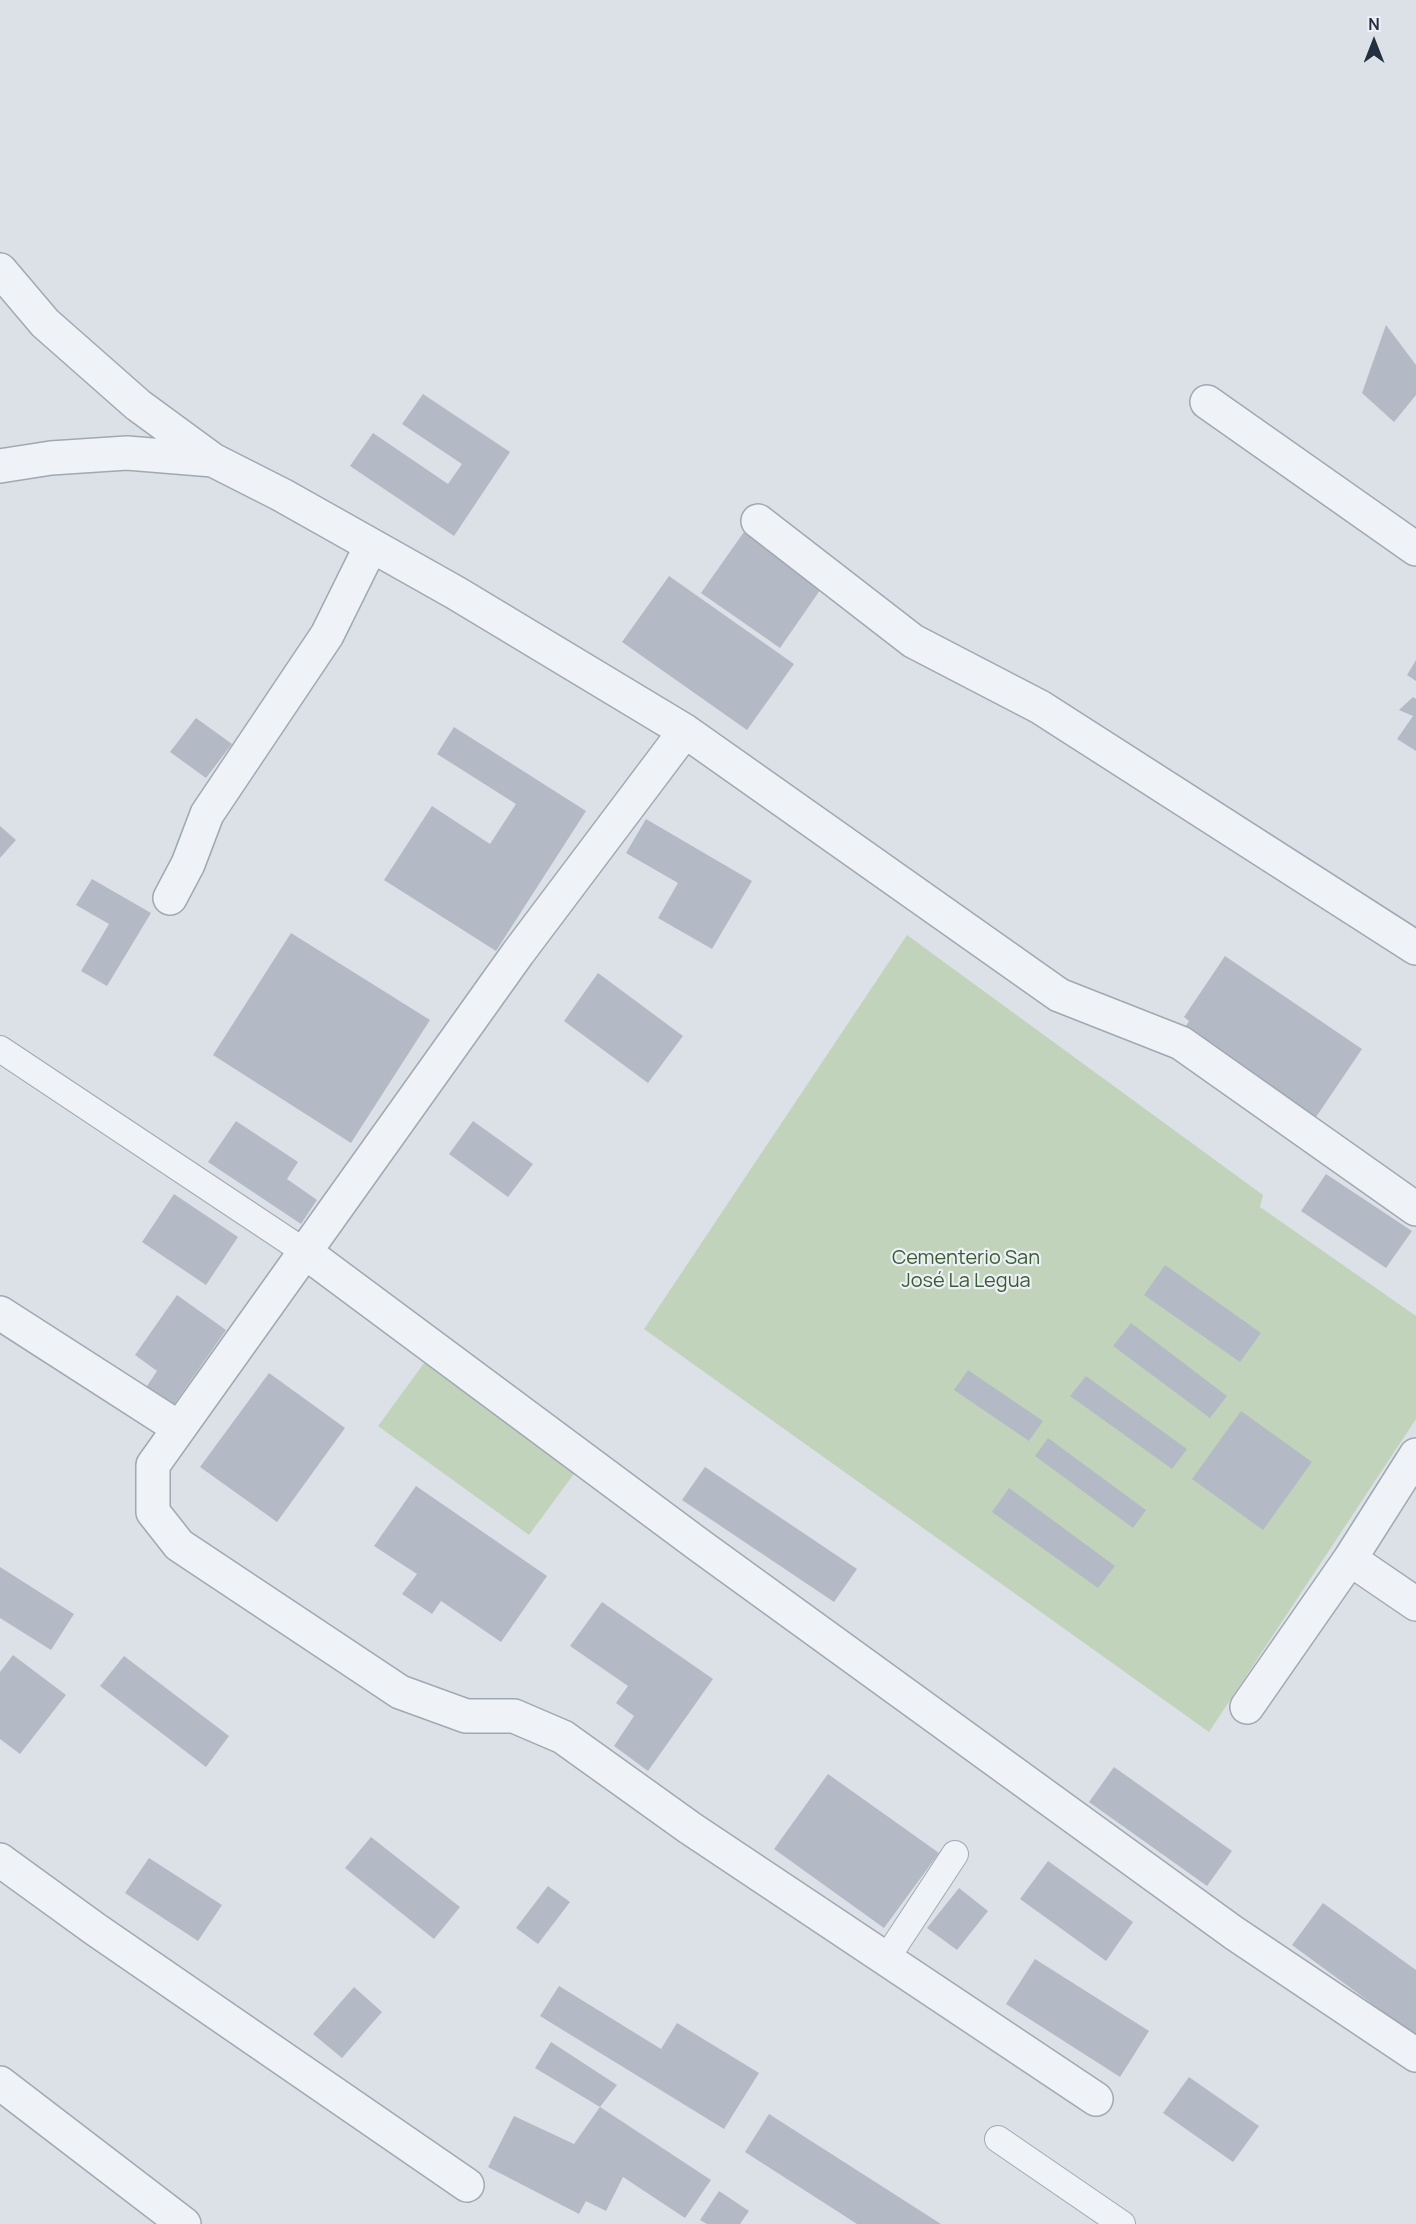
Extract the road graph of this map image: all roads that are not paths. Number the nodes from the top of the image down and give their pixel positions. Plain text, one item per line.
1 (0, 270) edge
2 (1207, 402) dead end
3 (213, 460) junction
4 (0, 466) edge
5 (758, 520) dead end
6 (371, 546) junction
7 (1416, 549) edge
8 (685, 731) junction
9 (170, 898) dead end
10 (1416, 948) edge
11 (0, 1049) edge
12 (1416, 1209) edge
13 (305, 1252) junction
14 (0, 1313) edge
15 (179, 1428) junction
16 (1416, 1455) edge
17 (1350, 1559) junction
18 (1416, 1604) edge
19 (1247, 1707) dead end
20 (956, 1854) dead end
21 (0, 1860) edge
22 (886, 1959) junction
23 (1416, 2055) edge
24 (0, 2083) edge
25 (1096, 2099) dead end
26 (998, 2139) dead end
27 (467, 2185) dead end
28 (184, 2224) edge
29 (1122, 2224) edge

1 - 3 street
2 - 7 street
3 - 4 street
3 - 6 street
5 - 10 street
6 - 8 street
6 - 9 street
8 - 12 street
8 - 13 street
11 - 13 lane
13 - 15 street
13 - 23 street
14 - 15 street
15 - 22 street
16 - 17 street
17 - 18 street
17 - 19 street
20 - 22 lane
21 - 27 street
22 - 25 street
24 - 28 street
26 - 29 lane

